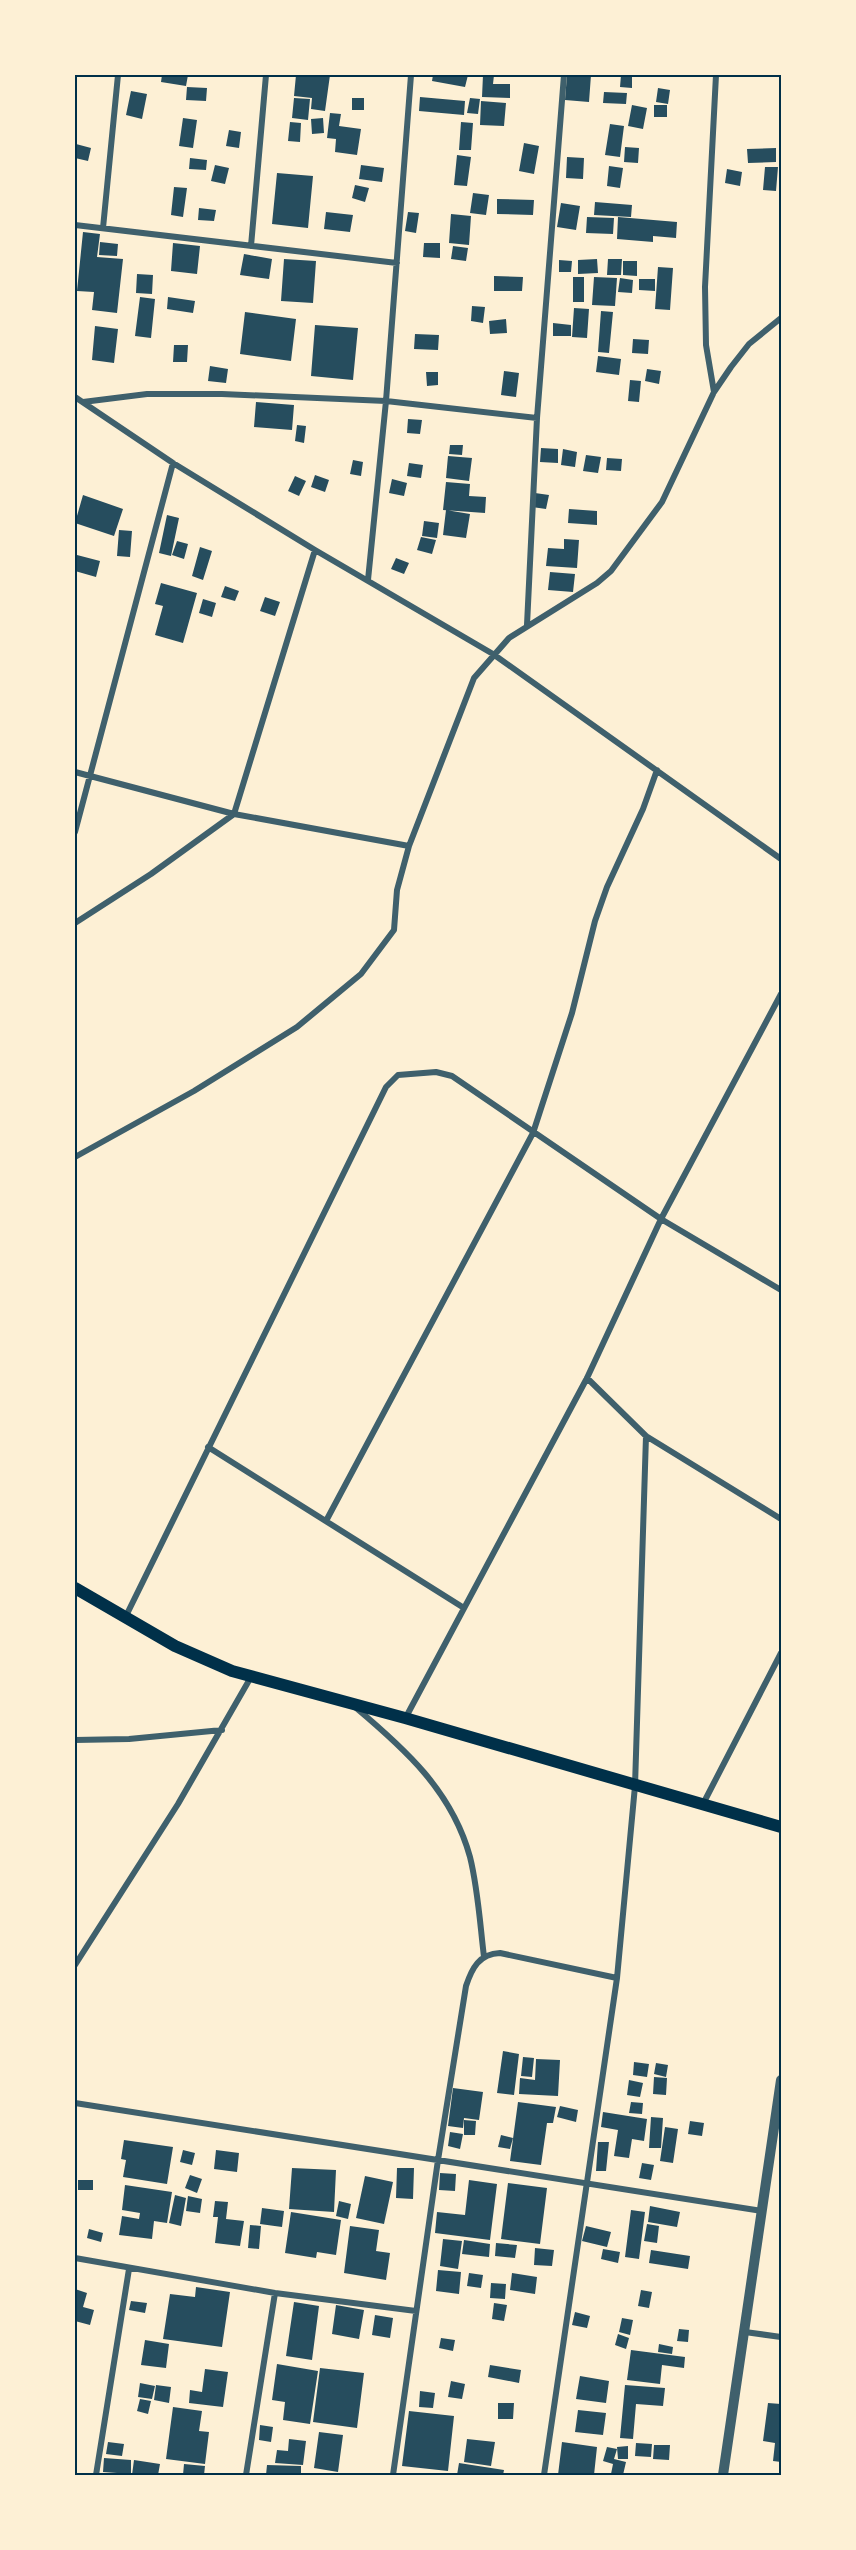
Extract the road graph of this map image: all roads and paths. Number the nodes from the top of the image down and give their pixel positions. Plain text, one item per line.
1 (118, 75) edge
2 (266, 75) edge
3 (411, 75) edge
4 (564, 75) edge
5 (716, 75) edge
6 (75, 225) edge
7 (103, 228) junction
8 (251, 246) junction
9 (397, 263) junction
10 (781, 318) edge
11 (714, 392) junction
12 (75, 397) edge
13 (386, 401) junction
14 (82, 402) junction
15 (537, 418) junction
16 (173, 463) junction
17 (315, 550) junction
18 (368, 580) junction
19 (527, 625) junction
20 (493, 654) junction
21 (657, 770) junction
22 (75, 772) edge
23 (88, 776) junction
24 (234, 814) junction
25 (75, 832) edge
26 (409, 846) junction
27 (781, 859) edge
28 (75, 923) edge
29 (781, 994) edge
30 (533, 1133) junction
31 (75, 1157) edge
32 (661, 1219) junction
33 (781, 1290) edge
34 (587, 1378) junction
35 (646, 1436) junction
36 (208, 1447) junction
37 (781, 1519) edge
38 (326, 1521) junction
39 (75, 1588) edge
40 (464, 1608) junction
41 (125, 1618) junction
42 (781, 1653) edge
43 (251, 1677) junction
44 (351, 1704) junction
45 (405, 1718) junction
46 (222, 1730) junction
47 (75, 1740) edge
48 (635, 1786) junction
49 (703, 1804) junction
50 (781, 1827) edge
51 (484, 1957) junction
52 (75, 1965) edge
53 (617, 1978) junction
54 (781, 2080) edge
55 (75, 2103) edge
56 (438, 2160) junction
57 (586, 2186) junction
58 (762, 2211) junction
59 (75, 2258) edge
60 (129, 2269) junction
61 (275, 2293) junction
62 (416, 2311) junction
63 (745, 2332) junction
64 (781, 2337) edge
65 (96, 2475) edge
66 (246, 2475) edge
67 (393, 2475) edge
68 (544, 2475) edge
69 (723, 2475) edge

1 - 7 street
2 - 8 street
3 - 9 street
4 - 15 street
5 - 11 street
6 - 7 street
7 - 8 street
8 - 9 street
9 - 13 street
10 - 11 street
11 - 19 street
12 - 14 street
13 - 14 street
13 - 15 street
13 - 18 street
14 - 16 street
15 - 19 street
16 - 17 street
16 - 23 street
17 - 18 street
17 - 24 street
18 - 20 street
19 - 20 street
20 - 21 street
20 - 26 street
21 - 27 street
21 - 30 street
22 - 23 street
23 - 24 street
23 - 25 street
24 - 26 street
24 - 28 street
26 - 31 street
29 - 32 street
30 - 32 street
30 - 36 street
30 - 38 street
32 - 33 street
32 - 34 street
34 - 35 street
34 - 40 street
35 - 37 street
35 - 48 street
36 - 38 street
36 - 41 street
38 - 40 street
39 - 41 main road
40 - 45 street
41 - 43 main road
42 - 49 street
43 - 44 main road
43 - 46 street
44 - 45 main road
44 - 51 street
45 - 48 main road
46 - 47 street
46 - 52 street
48 - 49 main road
48 - 53 street
49 - 50 main road
51 - 53 street
51 - 56 street
53 - 57 street
54 - 58 street
55 - 56 street
56 - 57 street
56 - 62 street
57 - 58 street
57 - 68 street
58 - 63 street
59 - 60 street
60 - 61 street
60 - 65 street
61 - 62 street
61 - 66 street
62 - 67 street
63 - 64 street
63 - 69 street

